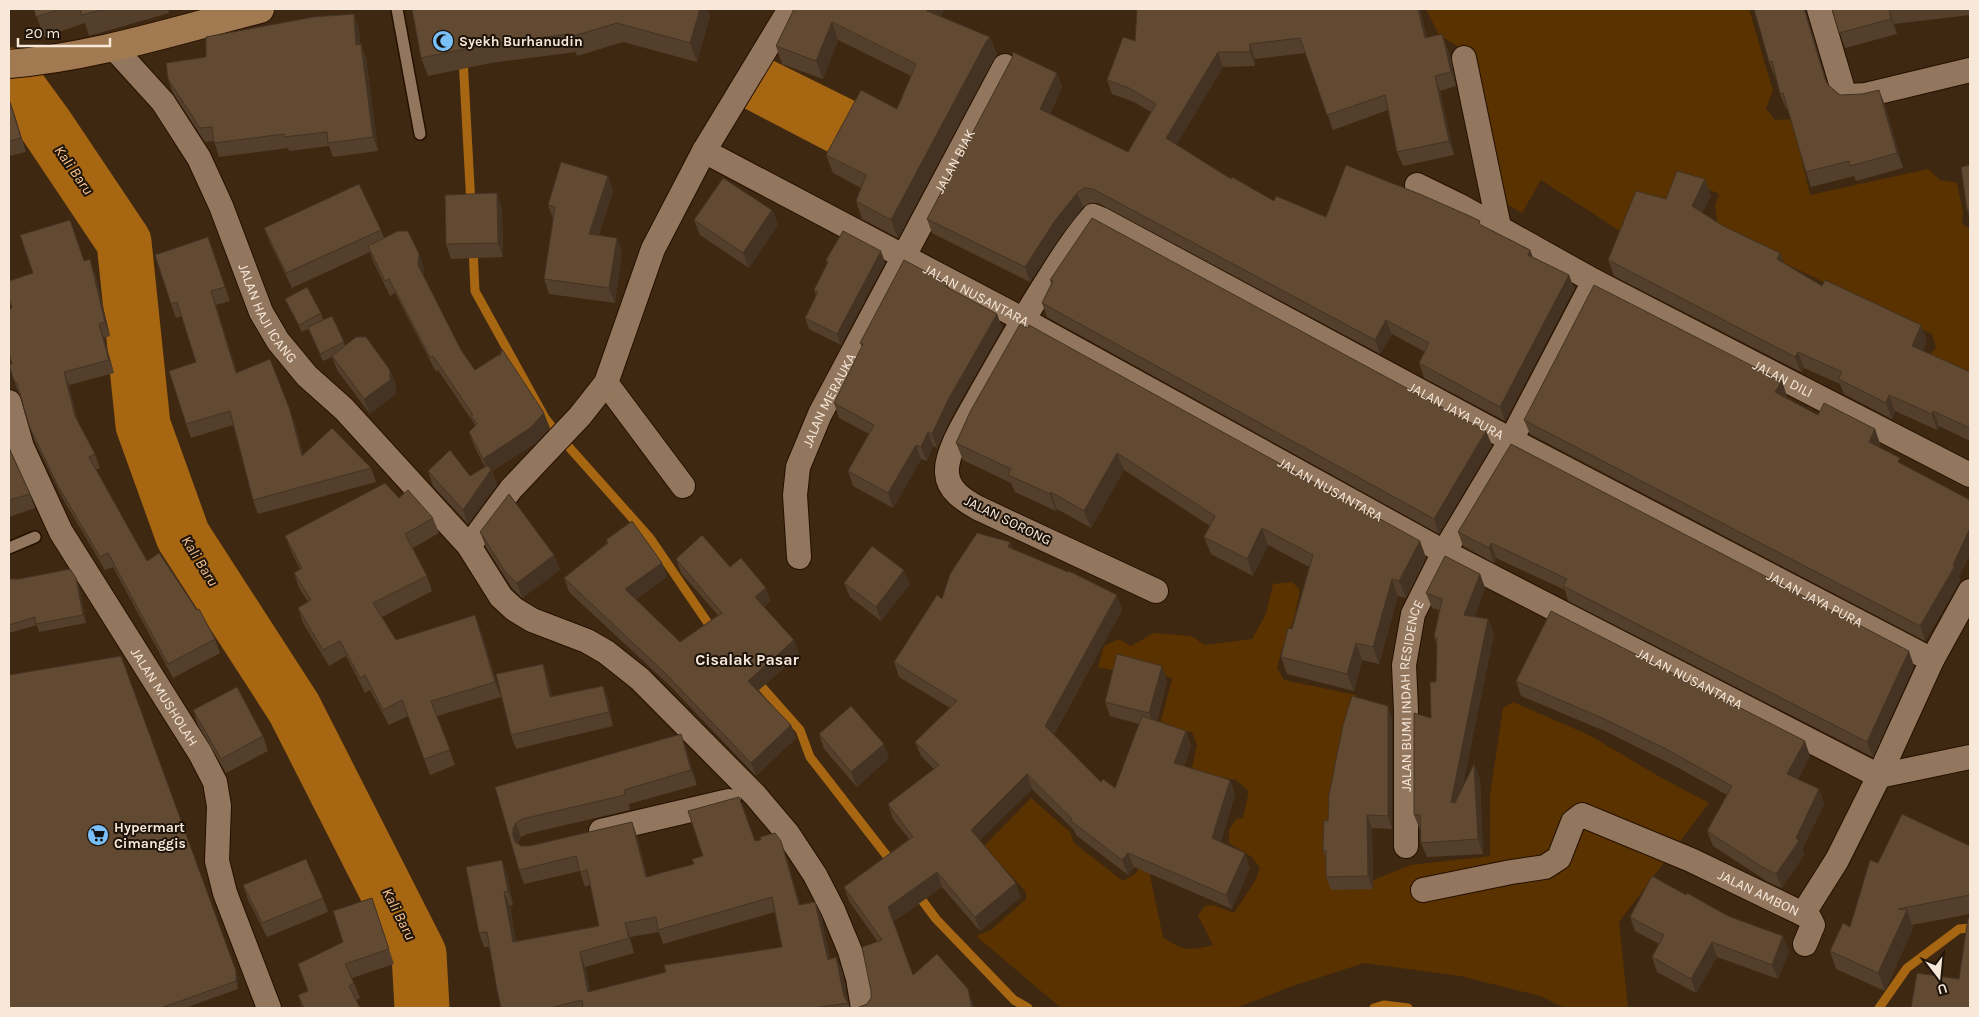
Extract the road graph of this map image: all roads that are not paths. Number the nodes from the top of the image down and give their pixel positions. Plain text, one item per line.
1 (260, 9) edge
2 (396, 9) edge
3 (790, 9) edge
4 (1819, 9) edge
5 (113, 47) junction
6 (1464, 58) dead end
7 (9, 64) edge
8 (1005, 66) edge
9 (1970, 70) edge
10 (420, 134) dead end
11 (704, 150) junction
12 (1417, 185) dead end
13 (1498, 228) junction
14 (903, 255) junction
15 (1594, 280) junction
16 (1022, 319) junction
17 (606, 383) junction
18 (9, 402) edge
19 (1511, 440) junction
20 (1970, 475) edge
21 (683, 486) dead end
22 (35, 537) dead end
23 (469, 546) junction
24 (9, 548) edge
25 (1444, 552) junction
26 (799, 557) dead end
27 (1156, 591) dead end
28 (1970, 591) edge
29 (1932, 660) junction
30 (1970, 757) edge
31 (1879, 776) junction
32 (755, 795) junction
33 (578, 836) edge
34 (1406, 846) dead end
35 (1423, 890) dead end
36 (1803, 914) junction
37 (1805, 944) dead end
38 (268, 1008) edge
39 (863, 1008) edge

1 - 5 main road
2 - 10 lane
3 - 11 street
4 - 9 street
5 - 7 main road
5 - 23 street, JALAN HAJI ICANG
6 - 13 street
8 - 14 street, JALAN BIAK
11 - 14 street, JALAN NUSANTARA
11 - 17 street
12 - 13 street, JALAN DILI
13 - 15 street, JALAN DILI
14 - 16 street, JALAN NUSANTARA
14 - 26 street, JALAN MERAUKA
15 - 19 street
15 - 20 street, JALAN DILI
16 - 19 street, JALAN JAYA PURA
16 - 25 street, JALAN NUSANTARA
16 - 27 street, JALAN SORONG
17 - 21 street
17 - 23 street
18 - 38 street, JALAN MUSHOLAH
19 - 25 street
19 - 29 street, JALAN JAYA PURA
22 - 24 lane
23 - 32 street, JALAN HAJI ICANG
25 - 31 street, JALAN NUSANTARA
25 - 34 street, JALAN BUMI INDAH RESIDENCE
28 - 29 street, JALAN AMBON
29 - 31 street, JALAN AMBON
30 - 31 street
31 - 36 street, JALAN AMBON
32 - 33 street
32 - 39 street, JALAN HAJI ICANG
35 - 36 street, JALAN AMBON
36 - 37 street

